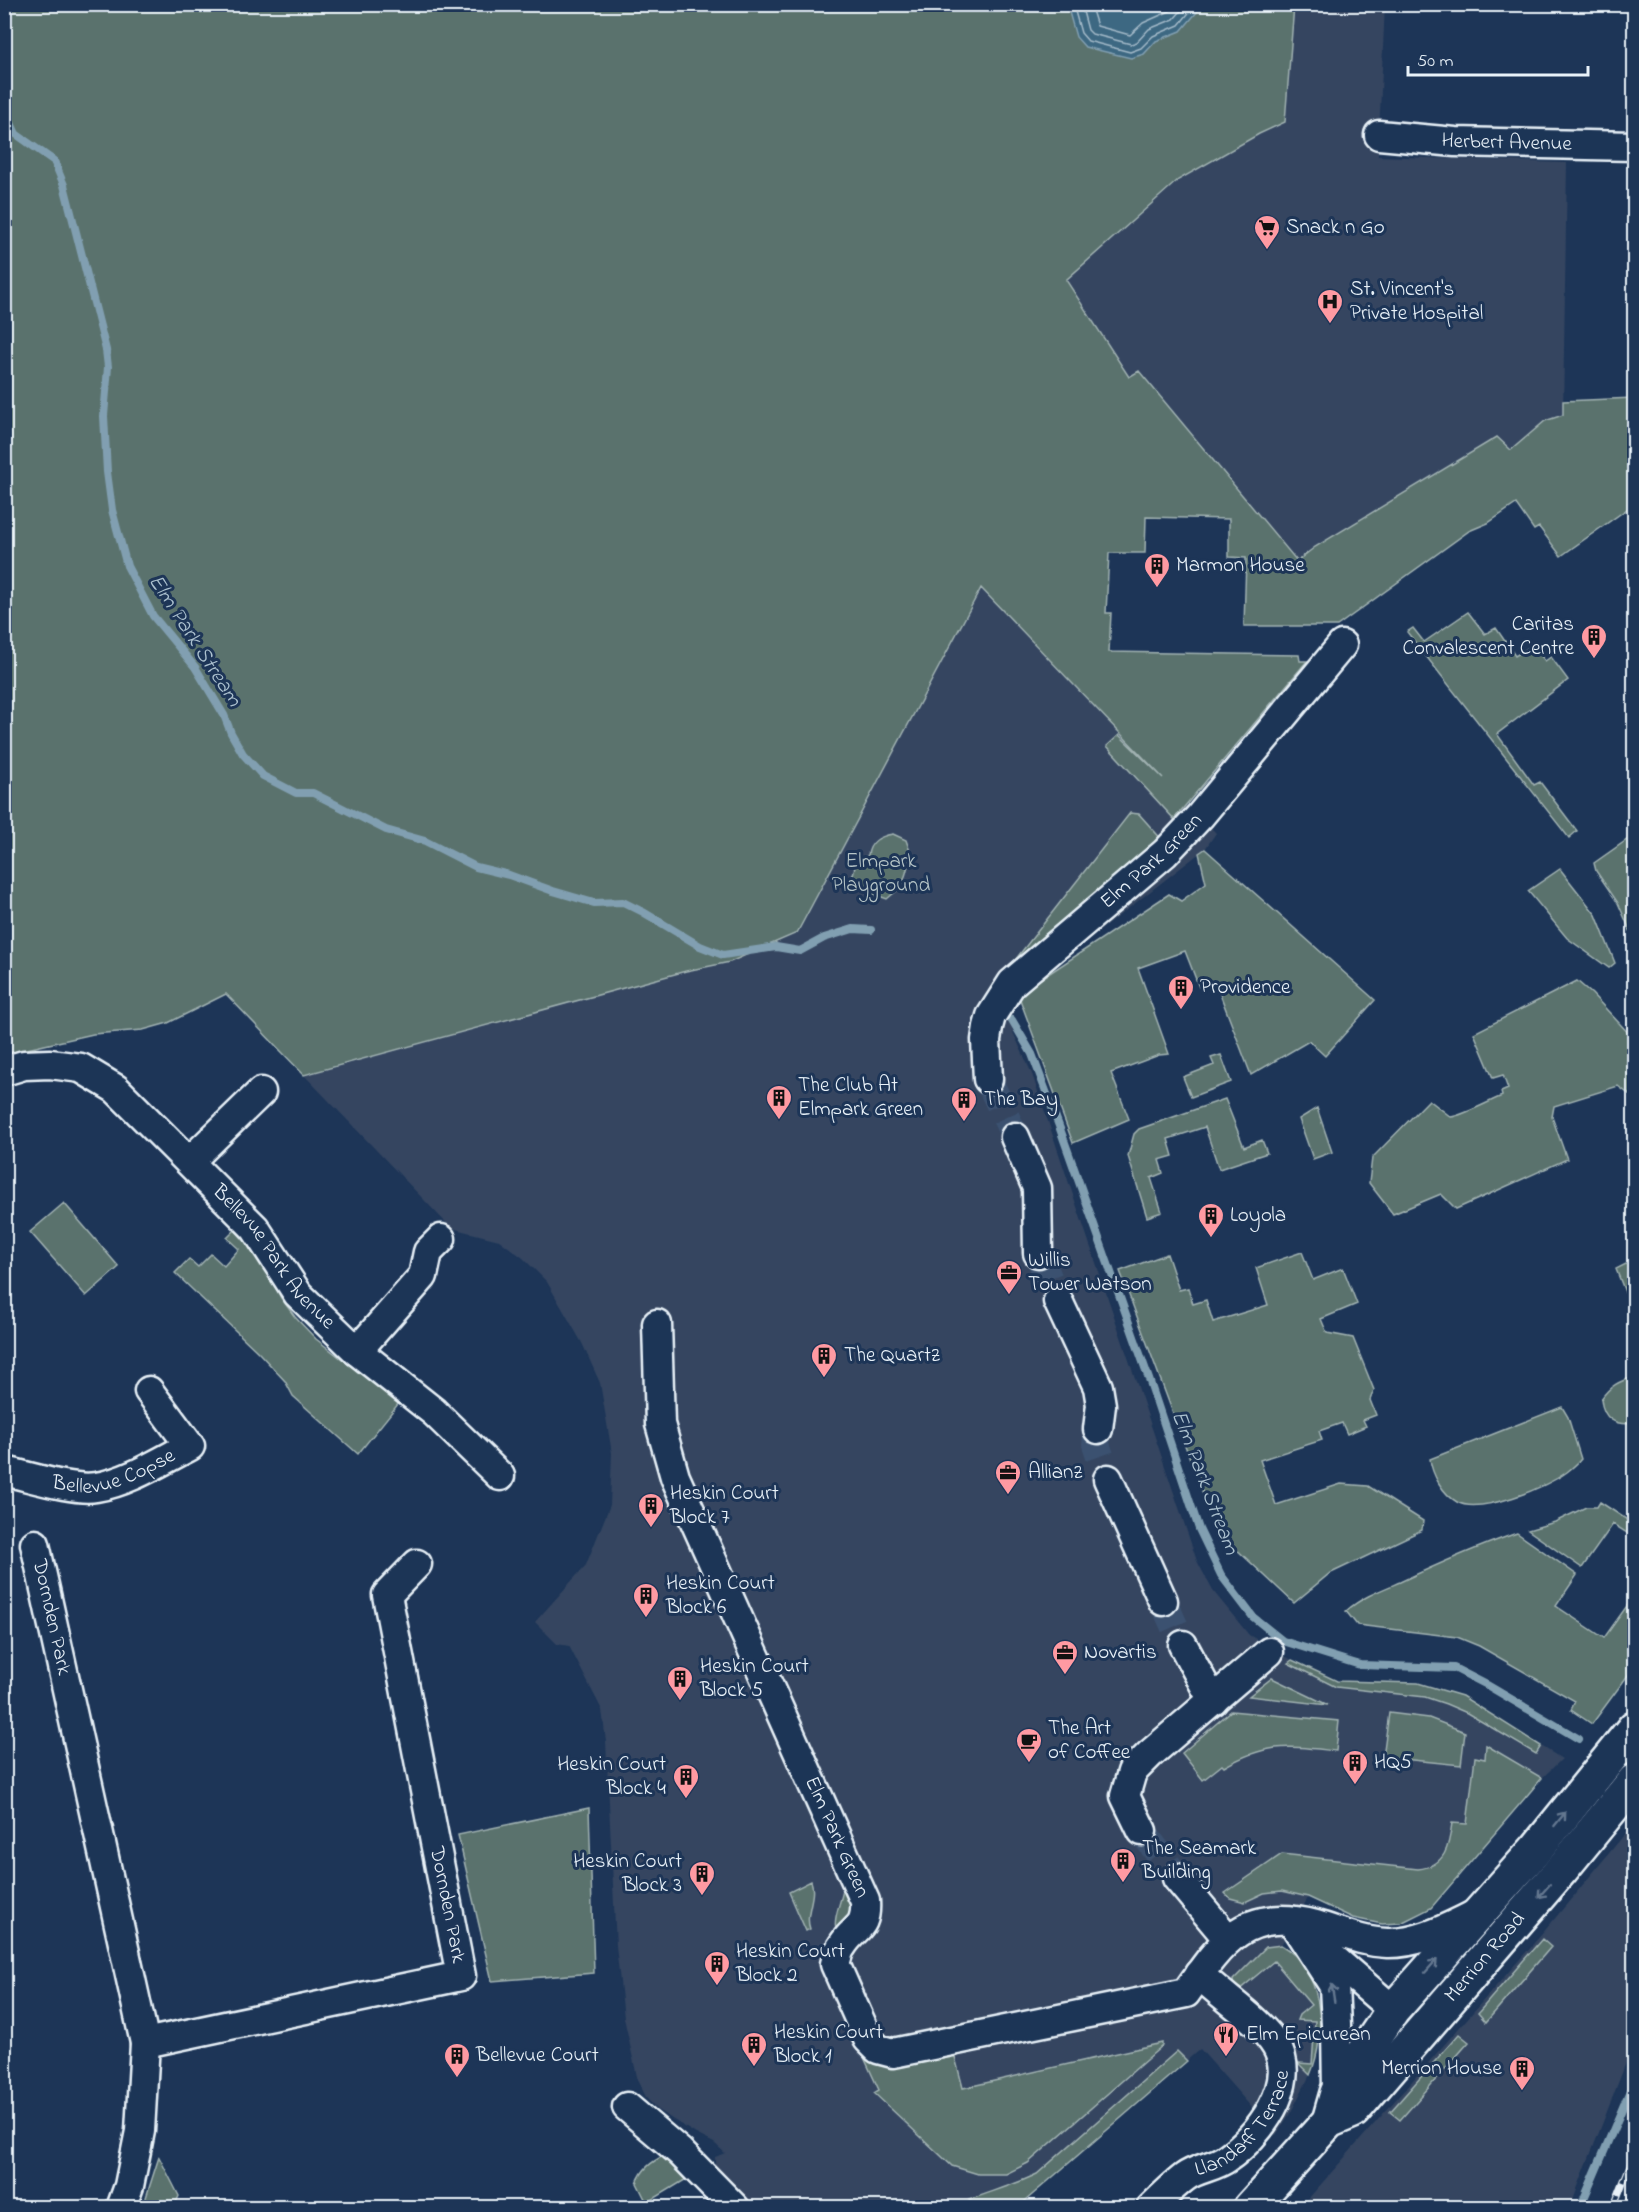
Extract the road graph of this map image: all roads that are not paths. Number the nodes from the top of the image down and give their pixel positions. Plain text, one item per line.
1 (1379, 135) dead end
2 (1635, 146) edge
3 (1342, 645) dead end
4 (4, 1071) edge
5 (988, 1079) tunnel mouth
6 (261, 1092) dead end
7 (1015, 1137) tunnel mouth
8 (190, 1161) junction
9 (441, 1239) dead end
10 (1038, 1253) tunnel mouth
11 (1058, 1301) tunnel mouth
12 (657, 1324) dead end
13 (357, 1351) junction
14 (149, 1391) dead end
15 (1098, 1429) tunnel mouth
16 (4, 1471) edge
17 (500, 1476) dead end
18 (1108, 1479) tunnel mouth
19 (35, 1544) dead end
20 (417, 1564) dead end
21 (1163, 1601) tunnel mouth
22 (1183, 1645) tunnel mouth
23 (1269, 1652) dead end
24 (1214, 1701) junction
25 (1635, 1728) edge
26 (1635, 1781) edge
27 (1142, 1831) tunnel mouth
28 (1177, 1878) tunnel mouth
29 (1480, 1912) junction
30 (1292, 1921) junction
31 (1228, 1939) junction
32 (1199, 1974) junction
33 (1393, 2010) junction
34 (1420, 2033) junction
35 (145, 2043) junction
36 (627, 2107) dead end
37 (1333, 2107) junction
38 (121, 2208) edge
39 (735, 2208) edge
40 (1151, 2208) edge
41 (1250, 2208) edge

1 - 2 street, Herbert Avenue
3 - 5 street, Elm Park Green
4 - 8 street, Bellevue Park Avenue
6 - 8 street
7 - 10 street
8 - 13 street, Bellevue Park Avenue
9 - 13 street
11 - 15 street
12 - 32 street, Elm Park Green
13 - 17 street, Bellevue Park Avenue
14 - 16 street, Bellevue Copse
18 - 21 street
19 - 35 street, Dornden Park
20 - 35 street, Dornden Park
22 - 24 street
23 - 24 street
24 - 27 street
29 -> 25 main road, Merrion Road
26 -> 34 main road, Merrion Road
28 - 31 street
29 - 30 street, Merrion Road
33 -> 29 main road, Merrion Road
30 - 31 street, Elm Park Green
30 - 33 street
37 -> 30 street
31 - 32 street, Elm Park Green
32 - 40 street, Llandaff Terrace
33 - 34 main road
33 - 37 main road, Merrion Road
34 - 37 main road, Merrion Road
35 - 38 street, Dornden Park
36 - 39 street
37 - 41 main road, Merrion Road

